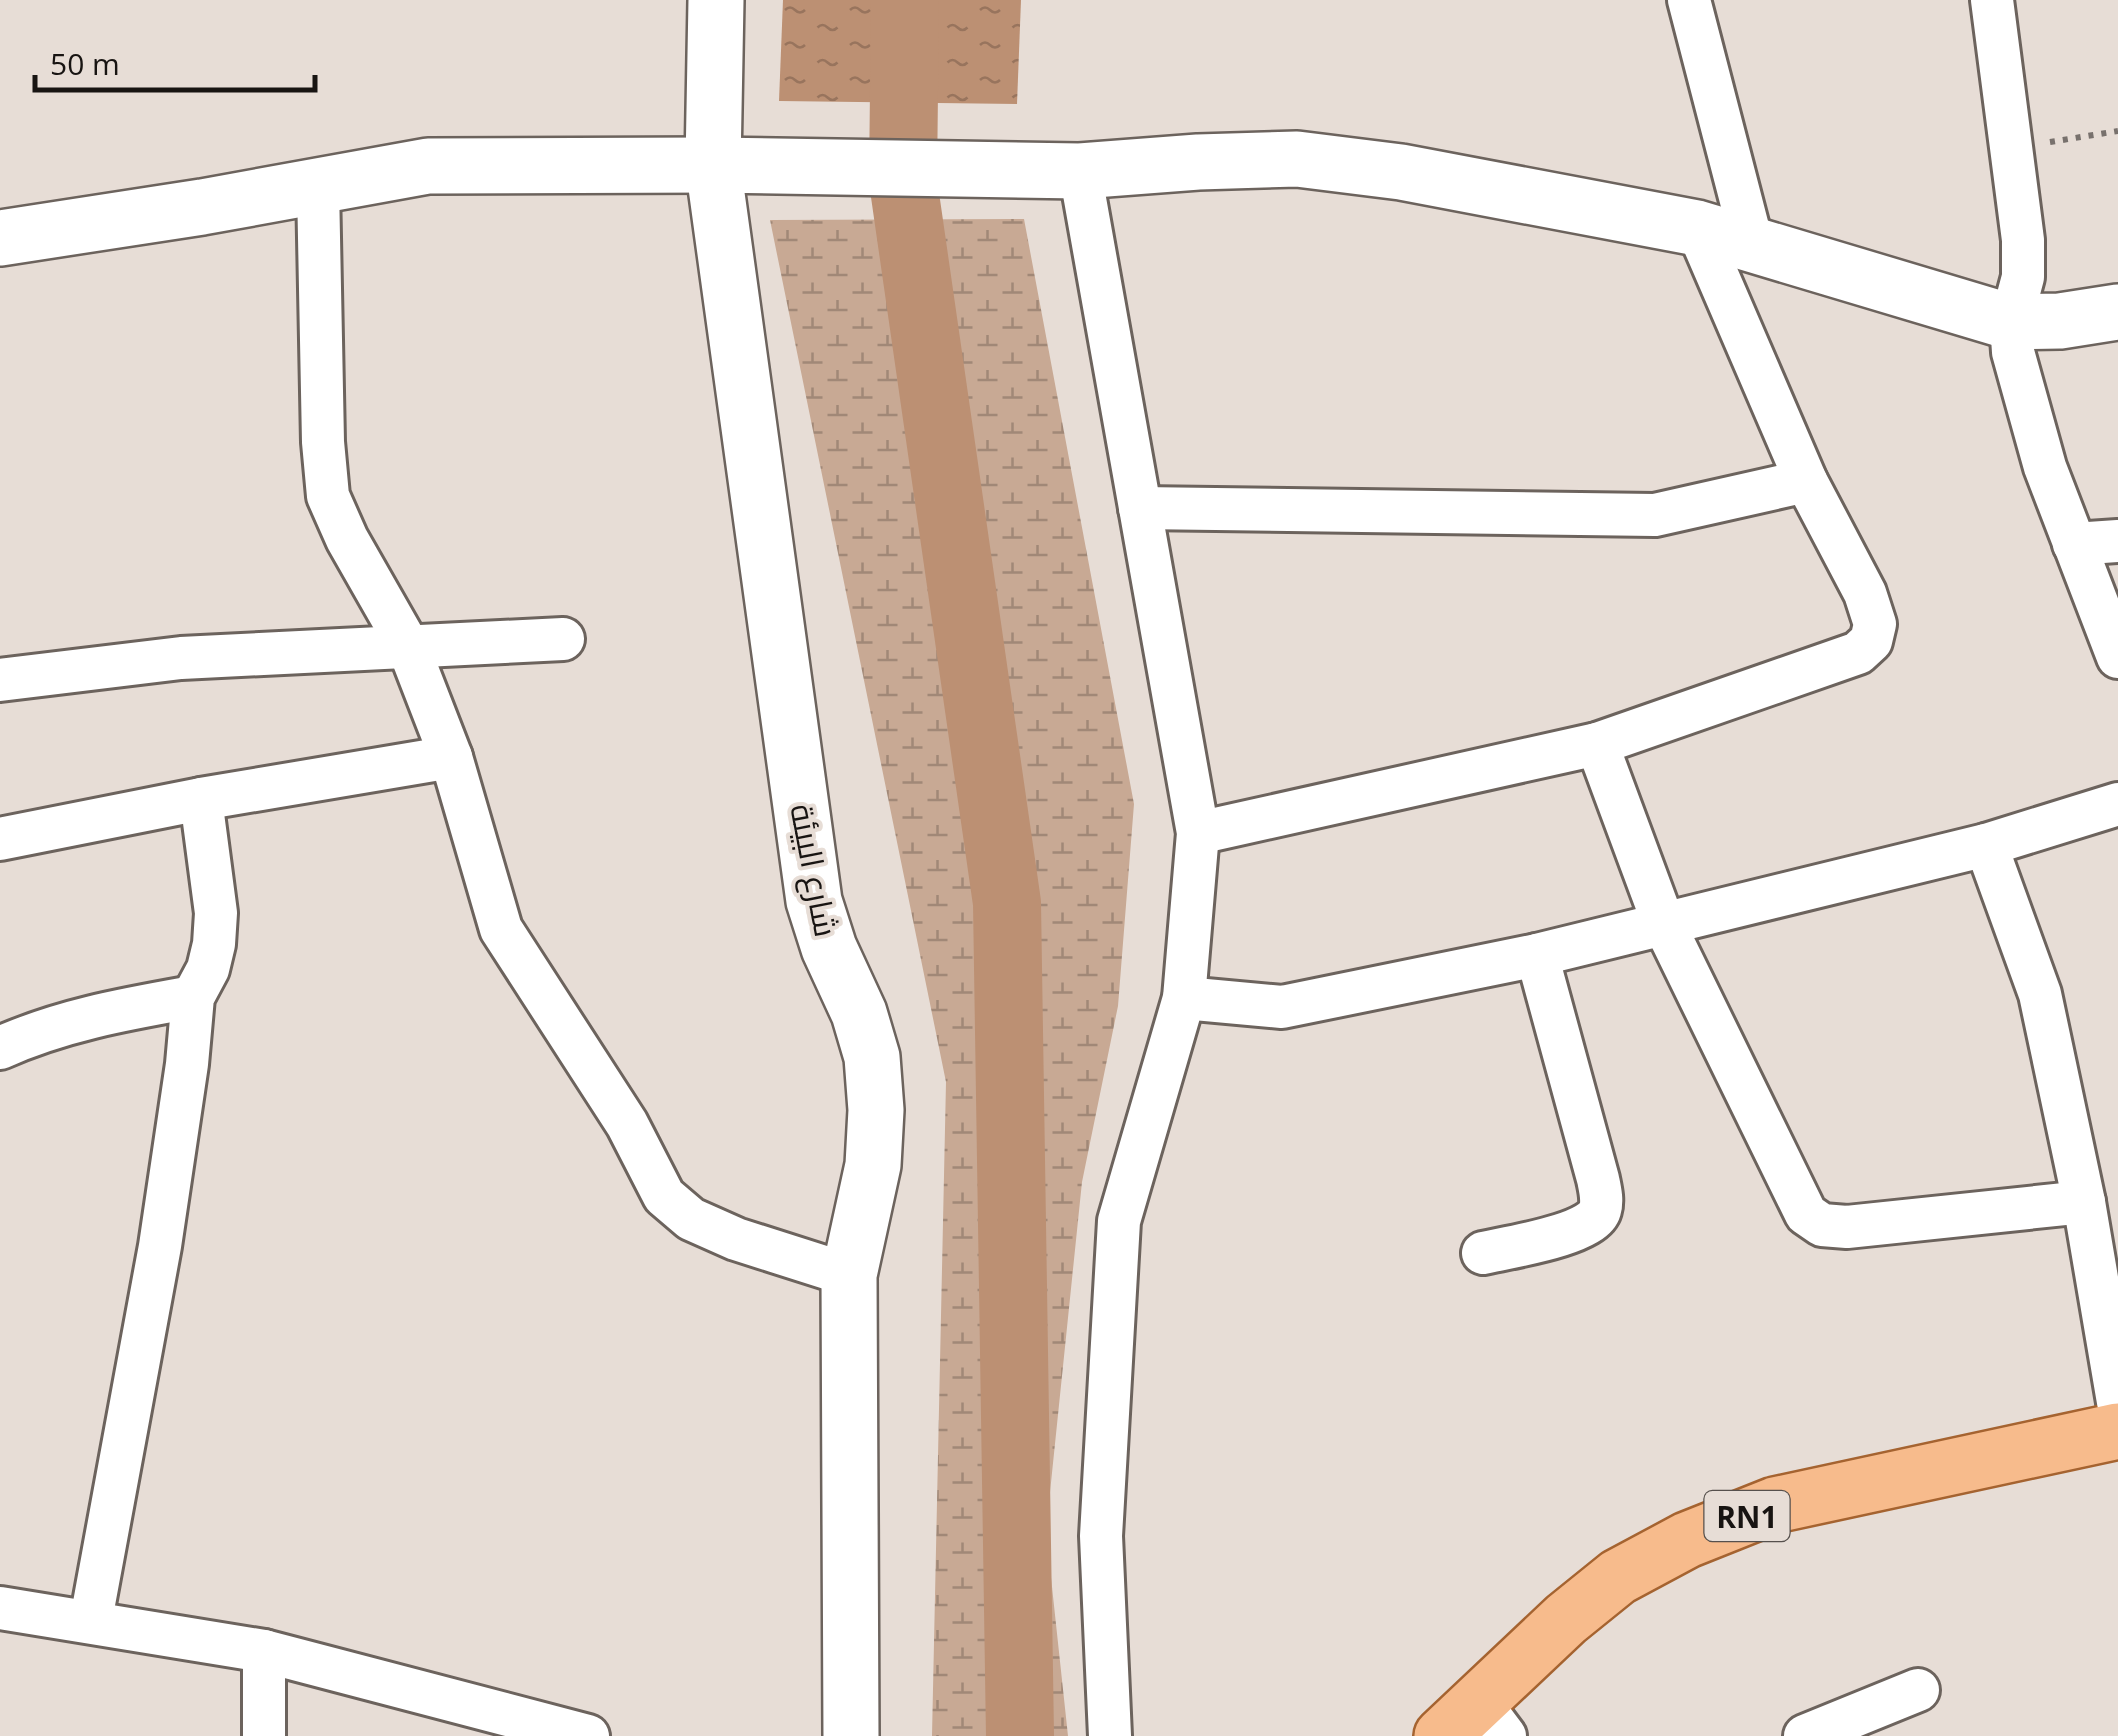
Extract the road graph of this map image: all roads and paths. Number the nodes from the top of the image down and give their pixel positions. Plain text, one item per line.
1 (716, 0) edge
2 (1690, 0) edge
3 (1992, 0) edge
4 (2118, 131) edge
5 (2012, 148) junction
6 (713, 166) junction
7 (1080, 171) junction
8 (318, 186) junction
9 (1697, 228) junction
10 (0, 238) edge
11 (1752, 243) junction
12 (2118, 312) edge
13 (2011, 322) junction
14 (1806, 481) junction
15 (1140, 508) junction
16 (2118, 541) edge
17 (2074, 544) junction
18 (563, 638) dead end
19 (408, 646) junction
20 (2118, 658) edge
21 (0, 680) edge
22 (1598, 744) junction
23 (451, 757) junction
24 (201, 799) junction
25 (2118, 804) edge
26 (1198, 833) junction
27 (0, 839) edge
28 (1986, 845) junction
29 (1663, 922) junction
30 (1537, 956) junction
31 (193, 997) junction
32 (1184, 998) junction
33 (0, 1048) edge
34 (2084, 1202) junction
35 (1483, 1253) dead end
36 (850, 1276) junction
37 (2118, 1402) edge
38 (2118, 1430) edge
39 (0, 1608) edge
40 (91, 1620) junction
41 (264, 1651) junction
42 (1918, 1690) dead end
43 (1475, 1724) edge
44 (264, 1736) edge
45 (588, 1736) edge
46 (850, 1736) edge
47 (1110, 1736) edge
48 (1805, 1736) edge

1 - 6 street, شارع البيئة
2 - 11 street
3 - 5 street
4 - 5 path
5 - 13 street
6 - 7 street
6 - 8 street
6 - 36 street, شارع البيئة
7 - 9 street
7 - 15 street
8 - 10 street
8 - 19 street
9 - 11 street
9 - 14 street
11 - 13 street
12 - 13 street
13 - 17 street
14 - 15 street
14 - 22 street
15 - 26 street
16 - 17 street
17 - 20 street
18 - 19 street
19 - 21 street
19 - 23 street
22 - 26 street
22 - 29 street
23 - 24 street
23 - 36 street
24 - 27 street
24 - 31 street
25 - 28 street
26 - 32 street
28 - 29 street
28 - 34 street
29 - 30 street
29 - 34 street
30 - 32 street
30 - 35 street
31 - 33 street
31 - 40 street
32 - 47 street
34 - 37 street
36 - 46 street, شارع البيئة
38 - 43 main road, RN1
39 - 40 street
40 - 41 street
41 - 44 street
41 - 45 street
42 - 48 street

